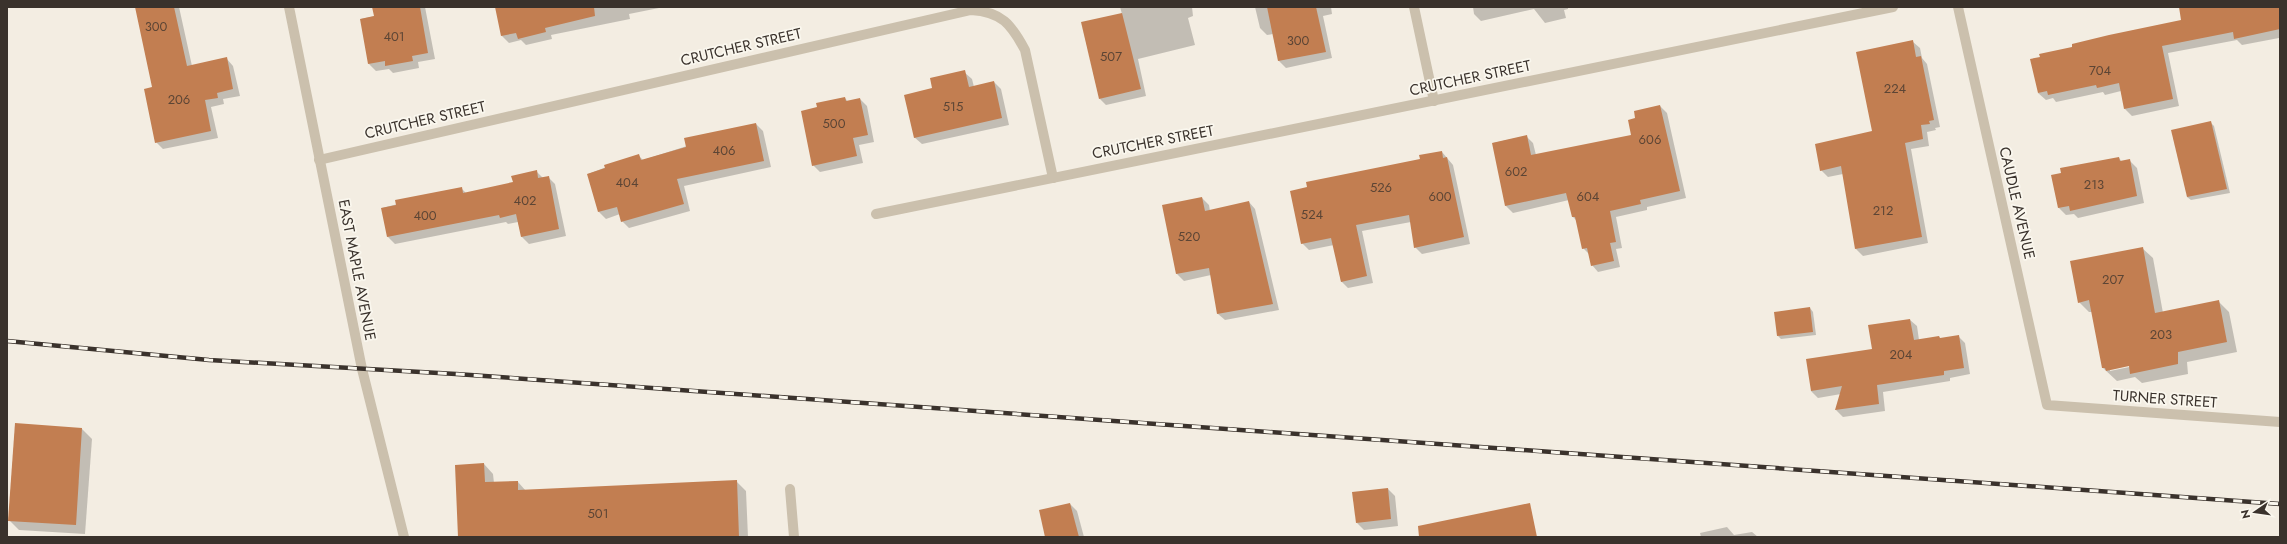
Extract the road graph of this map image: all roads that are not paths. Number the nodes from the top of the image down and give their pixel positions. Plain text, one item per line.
1 (289, 7) edge
2 (1414, 7) edge
3 (1893, 7) edge
4 (1958, 7) edge
5 (1434, 101) junction
6 (320, 160) junction
7 (1053, 178) junction
8 (876, 214) dead end
9 (2047, 405) joint
10 (2280, 422) edge
11 (790, 489) dead end
12 (404, 537) edge
13 (794, 537) edge

1 - 6 street, EAST MAPLE AVENUE
2 - 5 street
3 - 5 street, CRUTCHER STREET
4 - 9 street, CAUDLE AVENUE
5 - 7 street, CRUTCHER STREET
6 - 7 street, CRUTCHER STREET
6 - 12 street, EAST MAPLE AVENUE
7 - 8 street, CRUTCHER STREET
9 - 10 street, TURNER STREET
11 - 13 street

